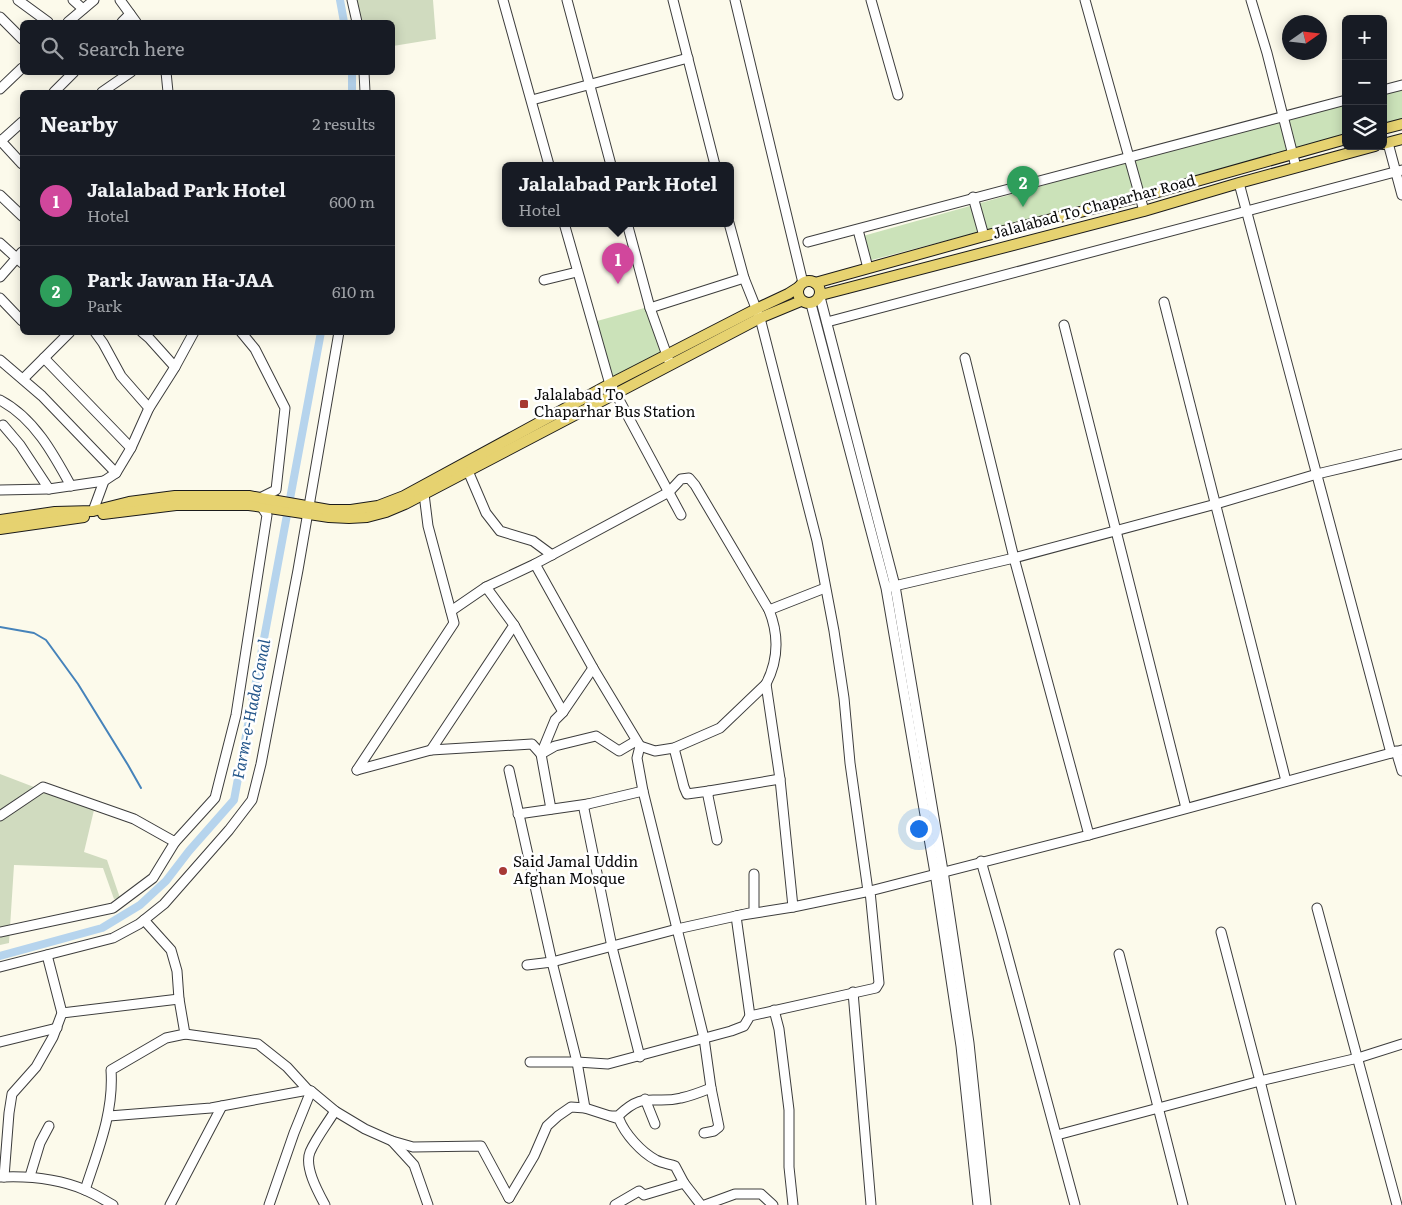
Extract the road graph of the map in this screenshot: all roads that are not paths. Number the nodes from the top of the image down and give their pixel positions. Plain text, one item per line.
1 (18, 0) edge
2 (73, 0) edge
3 (94, 0) edge
4 (120, 0) edge
5 (352, 0) edge
6 (503, 0) edge
7 (567, 0) edge
8 (672, 0) edge
9 (735, 0) edge
10 (871, 0) edge
11 (1085, 0) edge
12 (1251, 0) edge
13 (83, 9) junction
14 (130, 14) junction
15 (0, 17) edge
16 (45, 20) edge
17 (70, 20) edge
18 (124, 20) edge
19 (134, 20) edge
20 (357, 20) edge
21 (20, 37) edge
22 (688, 58) junction
23 (20, 70) edge
24 (71, 75) edge
25 (128, 75) edge
26 (166, 75) edge
27 (364, 75) edge
28 (589, 85) junction
29 (1402, 85) edge
30 (0, 89) edge
31 (1387, 89) edge
32 (56, 90) edge
33 (105, 90) edge
34 (168, 90) edge
35 (365, 90) edge
36 (898, 95) dead end
37 (532, 100) junction
38 (1342, 101) edge
39 (1282, 116) junction
40 (20, 124) edge
41 (1402, 124) edge
42 (1387, 128) edge
43 (1402, 139) edge
44 (1342, 140) edge
45 (0, 141) edge
46 (1387, 143) edge
47 (1387, 145) edge
48 (1360, 150) edge
49 (1292, 153) junction
50 (1129, 157) junction
51 (20, 162) edge
52 (548, 162) edge
53 (610, 162) edge
54 (714, 162) edge
55 (1296, 167) junction
56 (1399, 171) edge
57 (1239, 183) junction
58 (0, 195) edge
59 (1402, 196) edge
60 (973, 197) junction
61 (1140, 197) junction
62 (1144, 211) junction
63 (1246, 211) junction
64 (20, 214) edge
65 (565, 227) edge
66 (628, 227) edge
67 (730, 227) edge
68 (858, 230) junction
69 (984, 236) junction
70 (808, 242) dead end
71 (0, 243) edge
72 (20, 257) edge
73 (20, 259) edge
74 (868, 268) junction
75 (577, 272) junction
76 (0, 278) edge
77 (744, 278) junction
78 (544, 280) dead end
79 (815, 283) junction
80 (801, 285) junction
81 (820, 296) junction
82 (0, 298) edge
83 (806, 302) junction
84 (1164, 302) dead end
85 (650, 308) junction
86 (758, 313) junction
87 (20, 319) edge
88 (827, 322) junction
89 (1064, 325) dead end
90 (67, 335) edge
91 (96, 335) edge
92 (146, 335) edge
93 (192, 335) edge
94 (243, 335) edge
95 (338, 335) edge
96 (666, 355) junction
97 (44, 358) junction
98 (965, 358) dead end
99 (0, 360) edge
100 (670, 365) junction
101 (175, 367) junction
102 (23, 379) junction
103 (613, 389) junction
104 (0, 400) edge
105 (150, 408) junction
106 (3, 425) dead end
107 (131, 448) junction
108 (1402, 454) edge
109 (468, 471) junction
110 (116, 473) junction
111 (1317, 474) junction
112 (104, 481) junction
113 (71, 486) junction
114 (49, 489) junction
115 (0, 490) edge
116 (668, 492) junction
117 (424, 494) junction
118 (249, 500) junction
119 (266, 502) junction
120 (1216, 504) junction
121 (305, 509) junction
122 (93, 511) junction
123 (681, 515) dead end
124 (0, 520) edge
125 (0, 529) edge
126 (1115, 531) junction
127 (552, 555) junction
128 (1014, 558) junction
129 (535, 564) junction
130 (486, 587) junction
131 (891, 587) junction
132 (825, 588) junction
133 (769, 610) junction
134 (451, 611) junction
135 (514, 625) junction
136 (592, 668) junction
137 (766, 684) junction
138 (563, 712) junction
139 (638, 744) junction
140 (674, 748) junction
141 (431, 750) junction
142 (1396, 751) edge
143 (541, 754) junction
144 (510, 770) dead end
145 (1402, 772) edge
146 (780, 779) junction
147 (1286, 781) junction
148 (709, 790) junction
149 (643, 791) junction
150 (588, 804) junction
151 (1186, 808) junction
152 (551, 810) junction
153 (518, 814) junction
154 (0, 816) edge
155 (1089, 835) junction
156 (716, 840) dead end
157 (175, 842) junction
158 (981, 861) junction
159 (939, 872) junction
160 (754, 874) dead end
161 (869, 891) junction
162 (792, 907) junction
163 (1317, 908) dead end
164 (736, 916) junction
165 (144, 920) junction
166 (677, 929) junction
167 (0, 932) edge
168 (1221, 932) dead end
169 (612, 947) junction
170 (1119, 954) dead end
171 (47, 955) junction
172 (552, 962) junction
173 (527, 965) dead end
174 (0, 967) edge
175 (853, 992) junction
176 (179, 998) junction
177 (774, 1010) junction
178 (62, 1013) junction
179 (750, 1016) junction
180 (57, 1028) junction
181 (185, 1034) junction
182 (704, 1038) junction
183 (0, 1042) edge
184 (1402, 1044) edge
185 (640, 1057) junction
186 (1358, 1058) junction
187 (530, 1062) dead end
188 (577, 1062) junction
189 (1260, 1081) junction
190 (711, 1088) junction
191 (310, 1090) junction
192 (645, 1099) junction
193 (222, 1106) junction
194 (585, 1108) junction
195 (1158, 1109) junction
196 (335, 1111) junction
197 (4, 1113) edge
198 (109, 1116) junction
199 (606, 1116) junction
200 (654, 1124) dead end
201 (49, 1126) dead end
202 (704, 1133) dead end
203 (1057, 1135) junction
204 (392, 1141) junction
205 (30, 1176) junction
206 (2, 1177) edge
207 (684, 1182) junction
208 (85, 1190) junction
209 (113, 1205) edge
210 (170, 1205) edge
211 (269, 1205) edge
212 (325, 1205) edge
213 (428, 1205) edge
214 (614, 1205) edge
215 (701, 1205) edge
216 (706, 1205) edge
217 (773, 1205) edge
218 (793, 1205) edge
219 (871, 1205) edge
220 (978, 1205) edge
221 (986, 1205) edge
222 (1075, 1205) edge
223 (1183, 1205) edge
224 (1290, 1205) edge
225 (1397, 1205) edge

1 - 16 street
2 - 13 street
3 - 13 street
4 - 14 street
5 - 20 street
6 - 37 street
7 - 28 street
8 - 22 street
9 - 80 street
10 - 36 street
11 - 50 street
12 - 39 street
13 - 17 street
14 - 18 street
14 - 19 street
15 - 21 street
22 - 28 street
22 - 54 street
23 - 30 street
24 - 32 street
25 - 33 street
26 - 34 street
27 - 35 street
28 - 37 street
28 - 53 street
29 - 31 street
37 - 52 street
38 - 39 street
39 - 49 street
39 - 50 street
40 - 45 street
41 - 42 main road
43 - 46 main road
44 - 49 main road, Jalalabad To Chaparhar Road
45 - 51 street
47 - 56 street
48 - 55 main road, Jalalabad To Chaparhar Road
49 - 55 street
49 - 61 main road, Jalalabad To Chaparhar Road
50 - 60 street
50 - 61 street
55 - 57 main road, Jalalabad To Chaparhar Road
56 - 59 street
56 - 63 street
57 - 62 main road, Jalalabad To Chaparhar Road
57 - 63 street
58 - 64 street
60 - 68 street
60 - 69 street
61 - 62 street
61 - 69 main road, Jalalabad To Chaparhar Road
62 - 81 main road, Jalalabad To Chaparhar Road
63 - 88 street
63 - 111 street
65 - 75 street
66 - 85 street
67 - 77 street
68 - 70 street
68 - 74 street
69 - 74 main road, Jalalabad To Chaparhar Road
71 - 72 street
73 - 76 street
74 - 79 main road, Jalalabad To Chaparhar Road
75 - 78 street
75 - 103 street
77 - 85 street
77 - 86 street
79 - 80 main road
79 - 81 main road
80 - 83 main road
80 - 86 main road
81 - 83 main road
81 - 88 street
82 - 87 street
83 - 86 main road
83 - 131 street
84 - 120 street
85 - 96 street
86 - 96 main road
86 - 100 main road
86 - 132 street
88 - 131 street
89 - 126 street
90 - 97 street
91 - 105 street
92 - 101 street
93 - 101 street
94 - 119 street
95 - 121 street
96 - 100 street
96 - 103 main road
97 - 102 street
97 - 107 street
98 - 128 street
99 - 102 street
100 - 103 main road
101 - 105 street
102 - 110 street
103 - 109 main road
103 - 116 street
103 - 121 main road
104 - 113 street
105 - 107 street
106 - 114 street
107 - 110 street
108 - 111 street
109 - 117 main road
109 - 127 street
110 - 112 street
111 - 120 street
111 - 142 street
112 - 113 street
112 - 122 street
113 - 114 street
114 - 115 street
116 - 123 street
116 - 127 street
116 - 133 street
117 - 121 main road
117 - 134 street
118 - 119 main road
118 - 122 main road
118 - 125 main road
119 - 121 main road
119 - 157 street
120 - 126 street
120 - 147 street
121 - 165 street
122 - 124 main road
126 - 128 street
126 - 151 street
127 - 129 street
128 - 131 street
128 - 155 street
129 - 130 street
129 - 136 street
130 - 134 street
130 - 135 street
131 - 159 street
132 - 133 street
132 - 161 street
133 - 137 street
134 - 141 street
135 - 138 street
135 - 141 street
136 - 138 street
136 - 139 street
137 - 140 street
137 - 146 street
138 - 143 street
139 - 140 street
139 - 143 street
139 - 149 street
140 - 148 street
141 - 143 street
142 - 145 street
142 - 147 street
143 - 152 street
144 - 153 street
146 - 148 street
146 - 162 street
147 - 151 street
148 - 156 street
149 - 150 street
149 - 166 street
150 - 152 street
150 - 169 street
151 - 155 street
152 - 153 street
153 - 172 street
154 - 157 street
155 - 158 street
157 - 167 street
158 - 159 street
158 - 203 street
159 - 161 street
159 - 220 street
159 - 221 street
160 - 164 street
161 - 162 street
161 - 175 street
162 - 164 street
163 - 186 street
164 - 166 street
164 - 179 street
165 - 171 street
165 - 176 street
166 - 169 street
166 - 182 street
168 - 189 street
169 - 172 street
169 - 185 street
170 - 195 street
171 - 174 street
171 - 178 street
172 - 173 street
172 - 188 street
175 - 177 street
175 - 219 street
176 - 178 street
176 - 181 street
177 - 179 street
177 - 218 street
178 - 180 street
179 - 182 street
180 - 183 street
180 - 197 street
181 - 191 street
181 - 198 street
182 - 185 street
182 - 190 street
184 - 186 street
185 - 188 street
186 - 189 street
186 - 225 street
187 - 188 street
188 - 194 street
189 - 195 street
189 - 224 street
190 - 192 street
190 - 202 street
191 - 193 street
191 - 196 street
191 - 211 street
192 - 199 street
192 - 200 street
193 - 198 street
193 - 210 street
194 - 199 street
194 - 204 street
195 - 203 street
195 - 223 street
196 - 204 street
196 - 212 street
197 - 206 street
198 - 208 street
199 - 207 street
201 - 205 street
203 - 222 street
204 - 213 street
205 - 206 street
205 - 208 street
207 - 214 street
207 - 215 street
208 - 209 street
216 - 217 street

